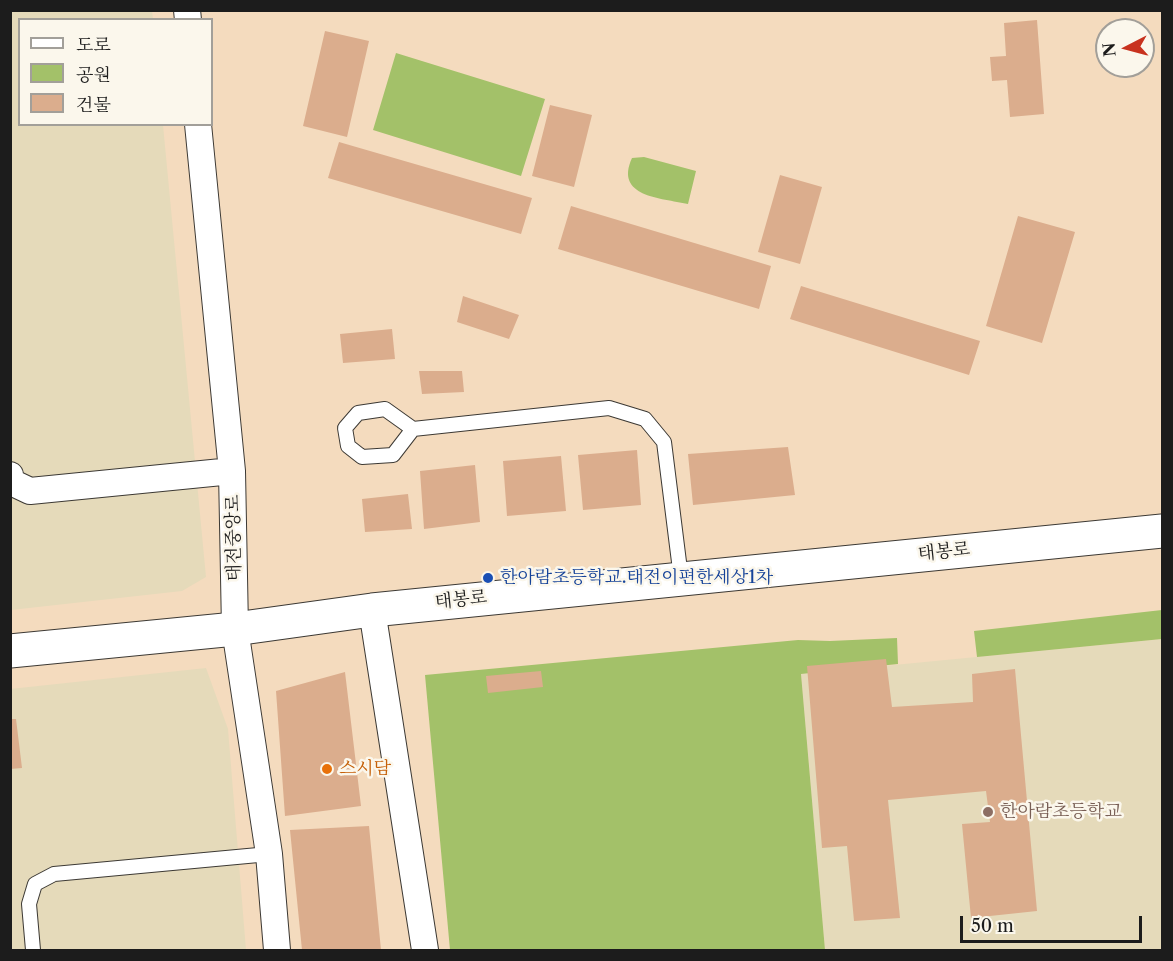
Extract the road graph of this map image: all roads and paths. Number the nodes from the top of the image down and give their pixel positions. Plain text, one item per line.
1 (198, 126) edge
2 (413, 429) junction
3 (232, 471) junction
4 (10, 475) edge
5 (1162, 531) edge
6 (681, 578) junction
7 (372, 610) junction
8 (235, 629) junction
9 (10, 651) edge
10 (269, 854) junction
11 (33, 951) edge
12 (277, 951) edge
13 (425, 951) edge

1 - 3 street, 태전중앙로
2 - 2 lane
2 - 6 lane
3 - 4 street
3 - 8 street, 태전중앙로
5 - 6 street, 태봉로
6 - 7 street, 태봉로
7 - 8 street, 태봉로
7 - 13 street
8 - 9 street, 태봉로
8 - 10 street, 태전중앙로
10 - 11 lane
10 - 12 street, 태전중앙로

